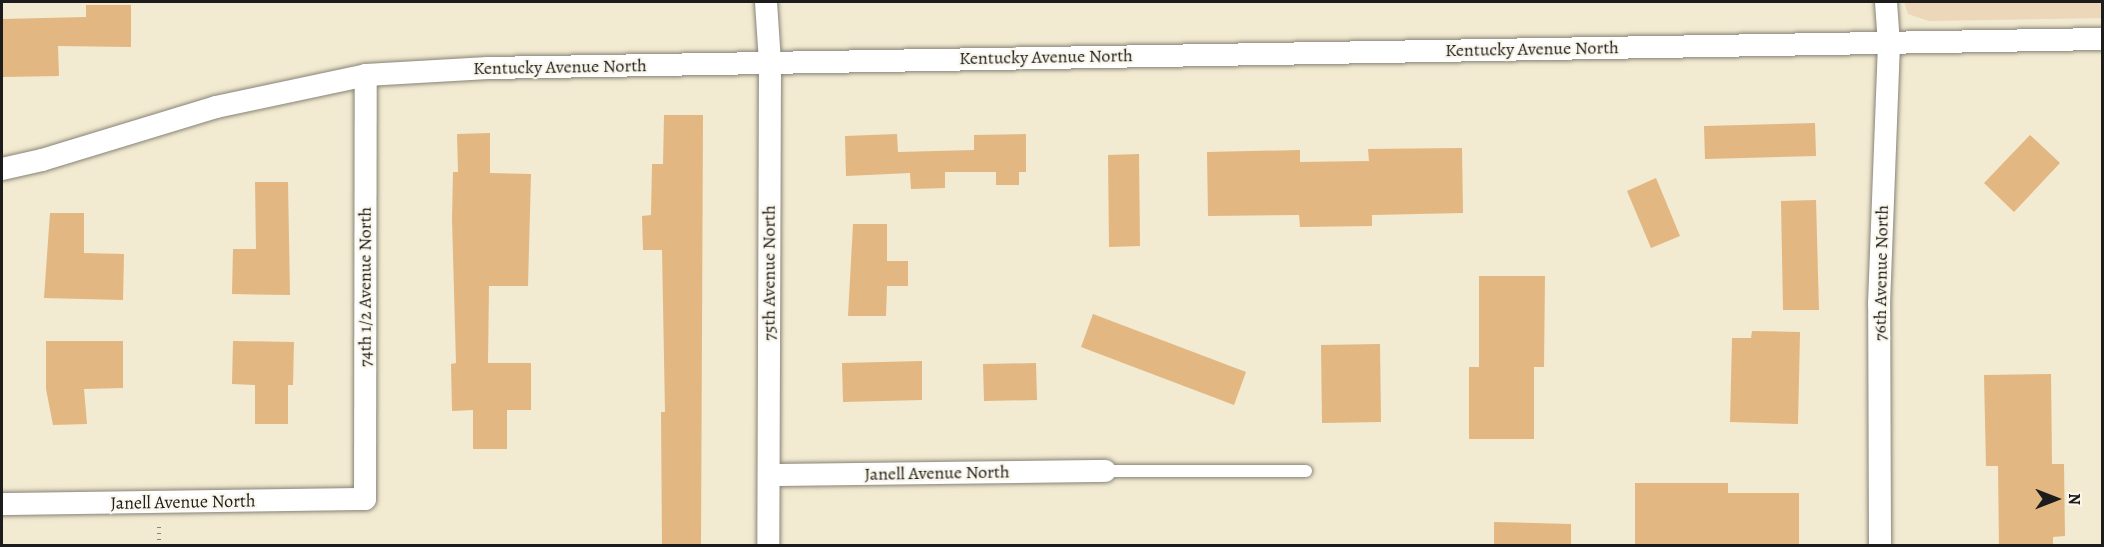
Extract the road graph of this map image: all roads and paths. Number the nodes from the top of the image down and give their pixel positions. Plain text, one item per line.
1 (766, 2) edge
2 (1886, 2) edge
3 (2103, 39) edge
4 (1889, 44) junction
5 (770, 63) junction
6 (366, 75) junction
7 (2, 169) edge
8 (1105, 471) joint
9 (1306, 471) dead end
10 (769, 475) junction
11 (365, 500) joint
12 (2, 504) edge
13 (768, 546) edge
14 (1880, 546) edge

1 - 5 street, 75th Avenue North
2 - 4 street, 76th Avenue North
3 - 4 street, Kentucky Avenue North
4 - 5 street, Kentucky Avenue North
4 - 14 street, 76th Avenue North
5 - 6 street, Kentucky Avenue North
5 - 10 street, 75th Avenue North
6 - 7 street, Kentucky Avenue North
6 - 11 street, 74th 1/2 Avenue North
8 - 9 lane
8 - 10 street, Janell Avenue North
10 - 13 street, 75th Avenue North
11 - 12 street, Janell Avenue North

